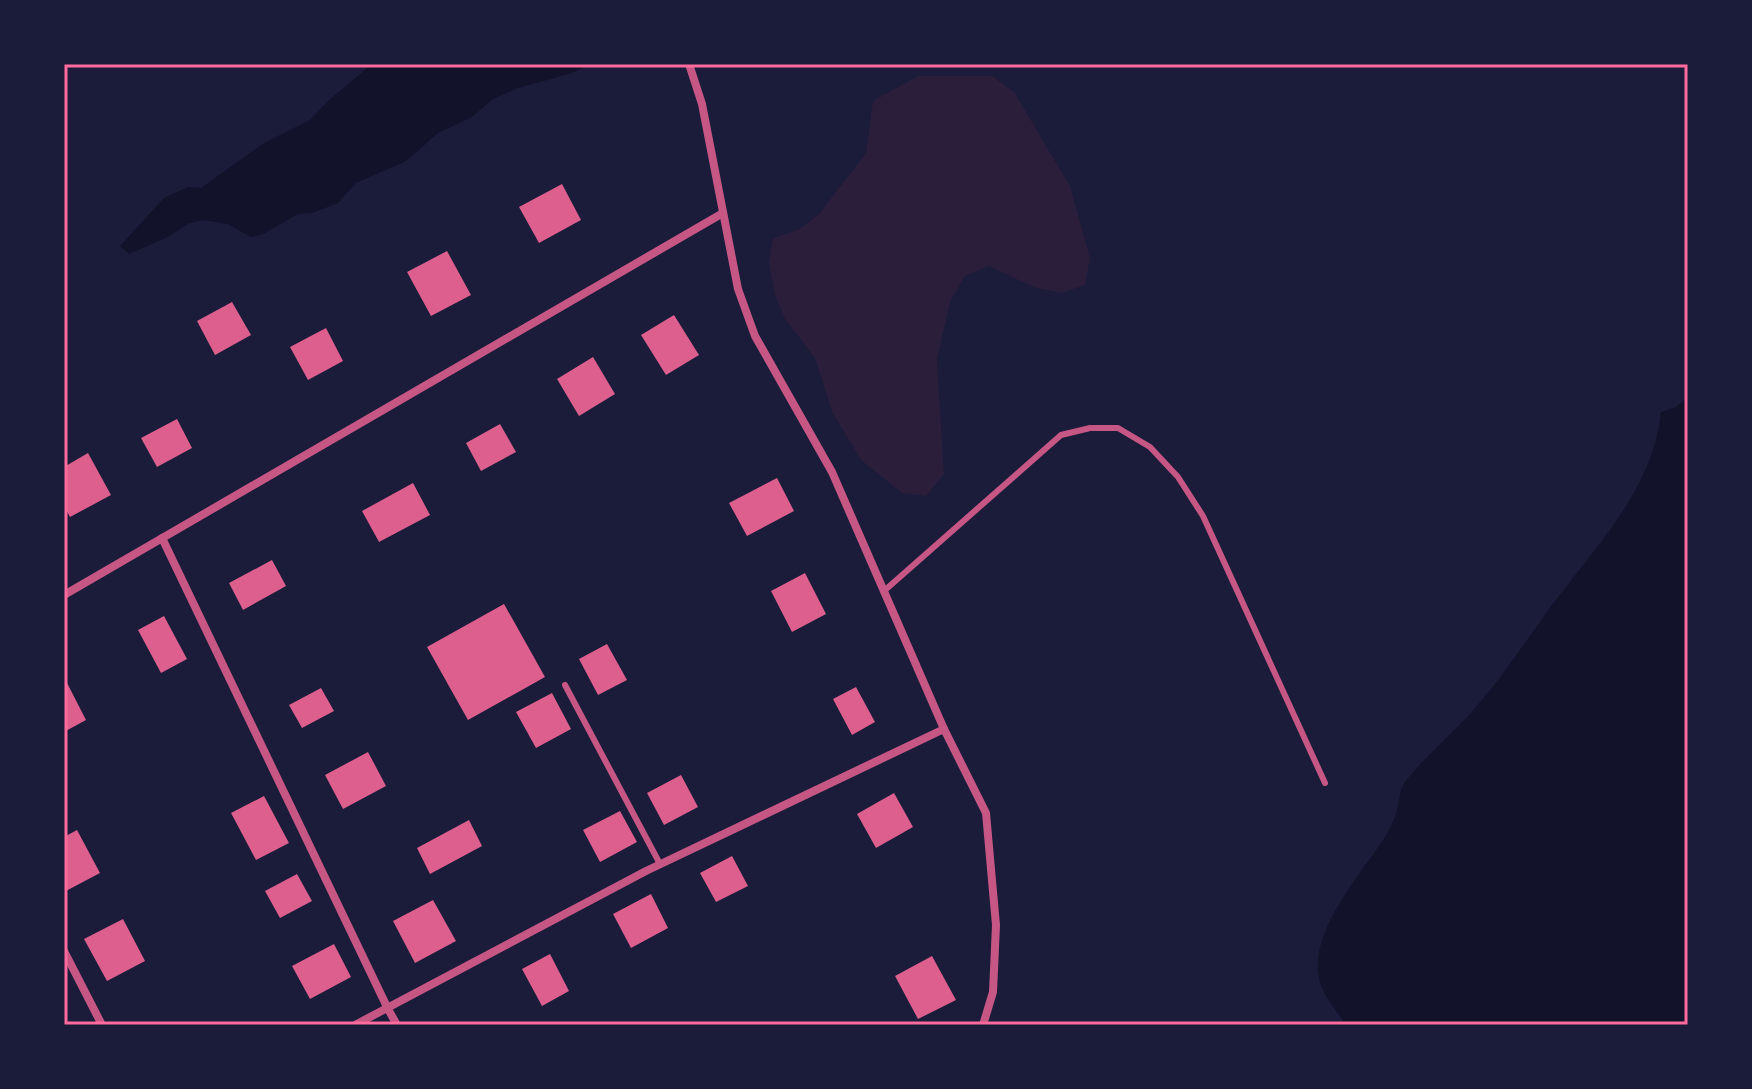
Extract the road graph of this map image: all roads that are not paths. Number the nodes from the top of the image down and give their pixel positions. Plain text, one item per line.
1 (689, 64) edge
2 (723, 213) junction
3 (162, 538) junction
4 (884, 591) junction
5 (64, 595) edge
6 (565, 685) dead end
7 (944, 729) junction
8 (1325, 783) dead end
9 (660, 864) junction
10 (64, 951) edge
11 (388, 1009) junction
12 (102, 1025) edge
13 (355, 1025) edge
14 (397, 1025) edge
15 (983, 1025) edge

1 - 2 street
2 - 3 street
2 - 4 street
3 - 5 street
3 - 11 street
4 - 7 street
4 - 8 lane
6 - 9 lane
7 - 9 street
7 - 15 street
9 - 11 street
10 - 12 street
11 - 13 street
11 - 14 street

